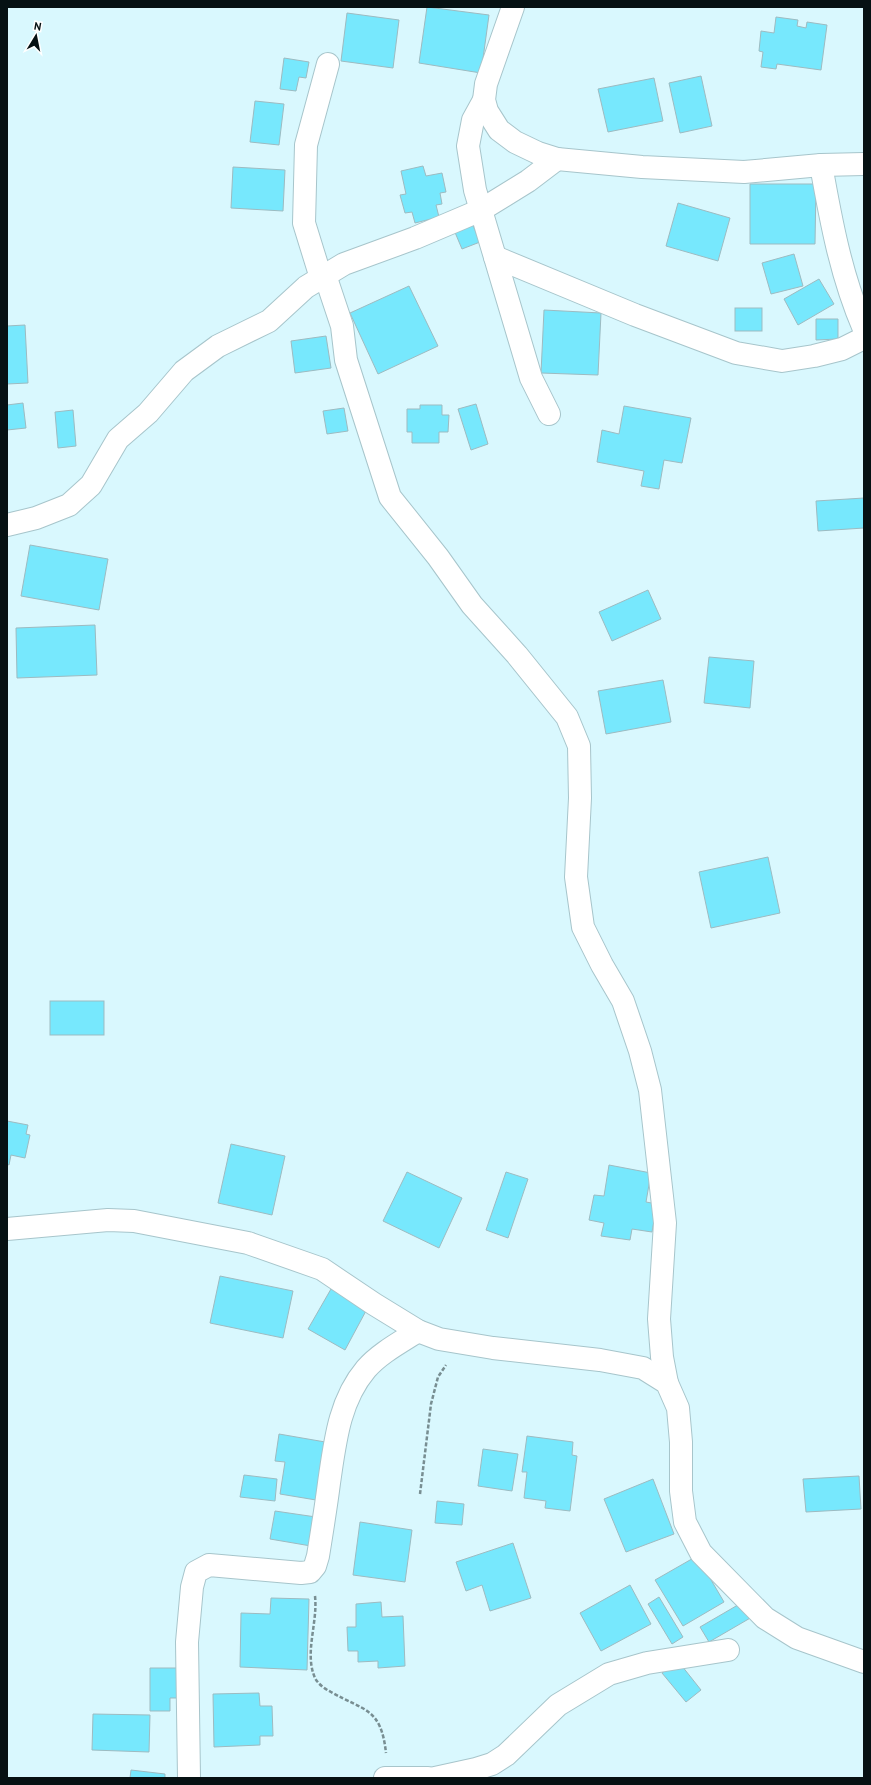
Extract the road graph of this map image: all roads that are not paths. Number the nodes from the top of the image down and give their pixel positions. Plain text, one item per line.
1 (513, 7) edge
2 (328, 64) dead end
3 (484, 100) junction
4 (557, 159) junction
5 (821, 164) junction
6 (864, 164) edge
7 (481, 210) junction
8 (495, 257) junction
9 (323, 276) junction
10 (864, 329) edge
11 (864, 338) edge
12 (549, 414) dead end
13 (7, 525) edge
14 (7, 1229) edge
15 (418, 1331) junction
16 (668, 1383) junction
17 (728, 1650) dead end
18 (864, 1662) edge
19 (387, 1777) edge
20 (189, 1778) edge
21 (428, 1778) edge
22 (435, 1778) edge

1 - 3 street
2 - 9 street
3 - 4 street
3 - 7 street
4 - 5 street
4 - 7 street
5 - 6 street
5 - 10 street
7 - 8 street
7 - 9 street
8 - 11 street
8 - 12 street
9 - 13 street
9 - 16 street
14 - 15 street
15 - 16 street
15 - 20 street
16 - 18 street
17 - 22 street
19 - 21 street

